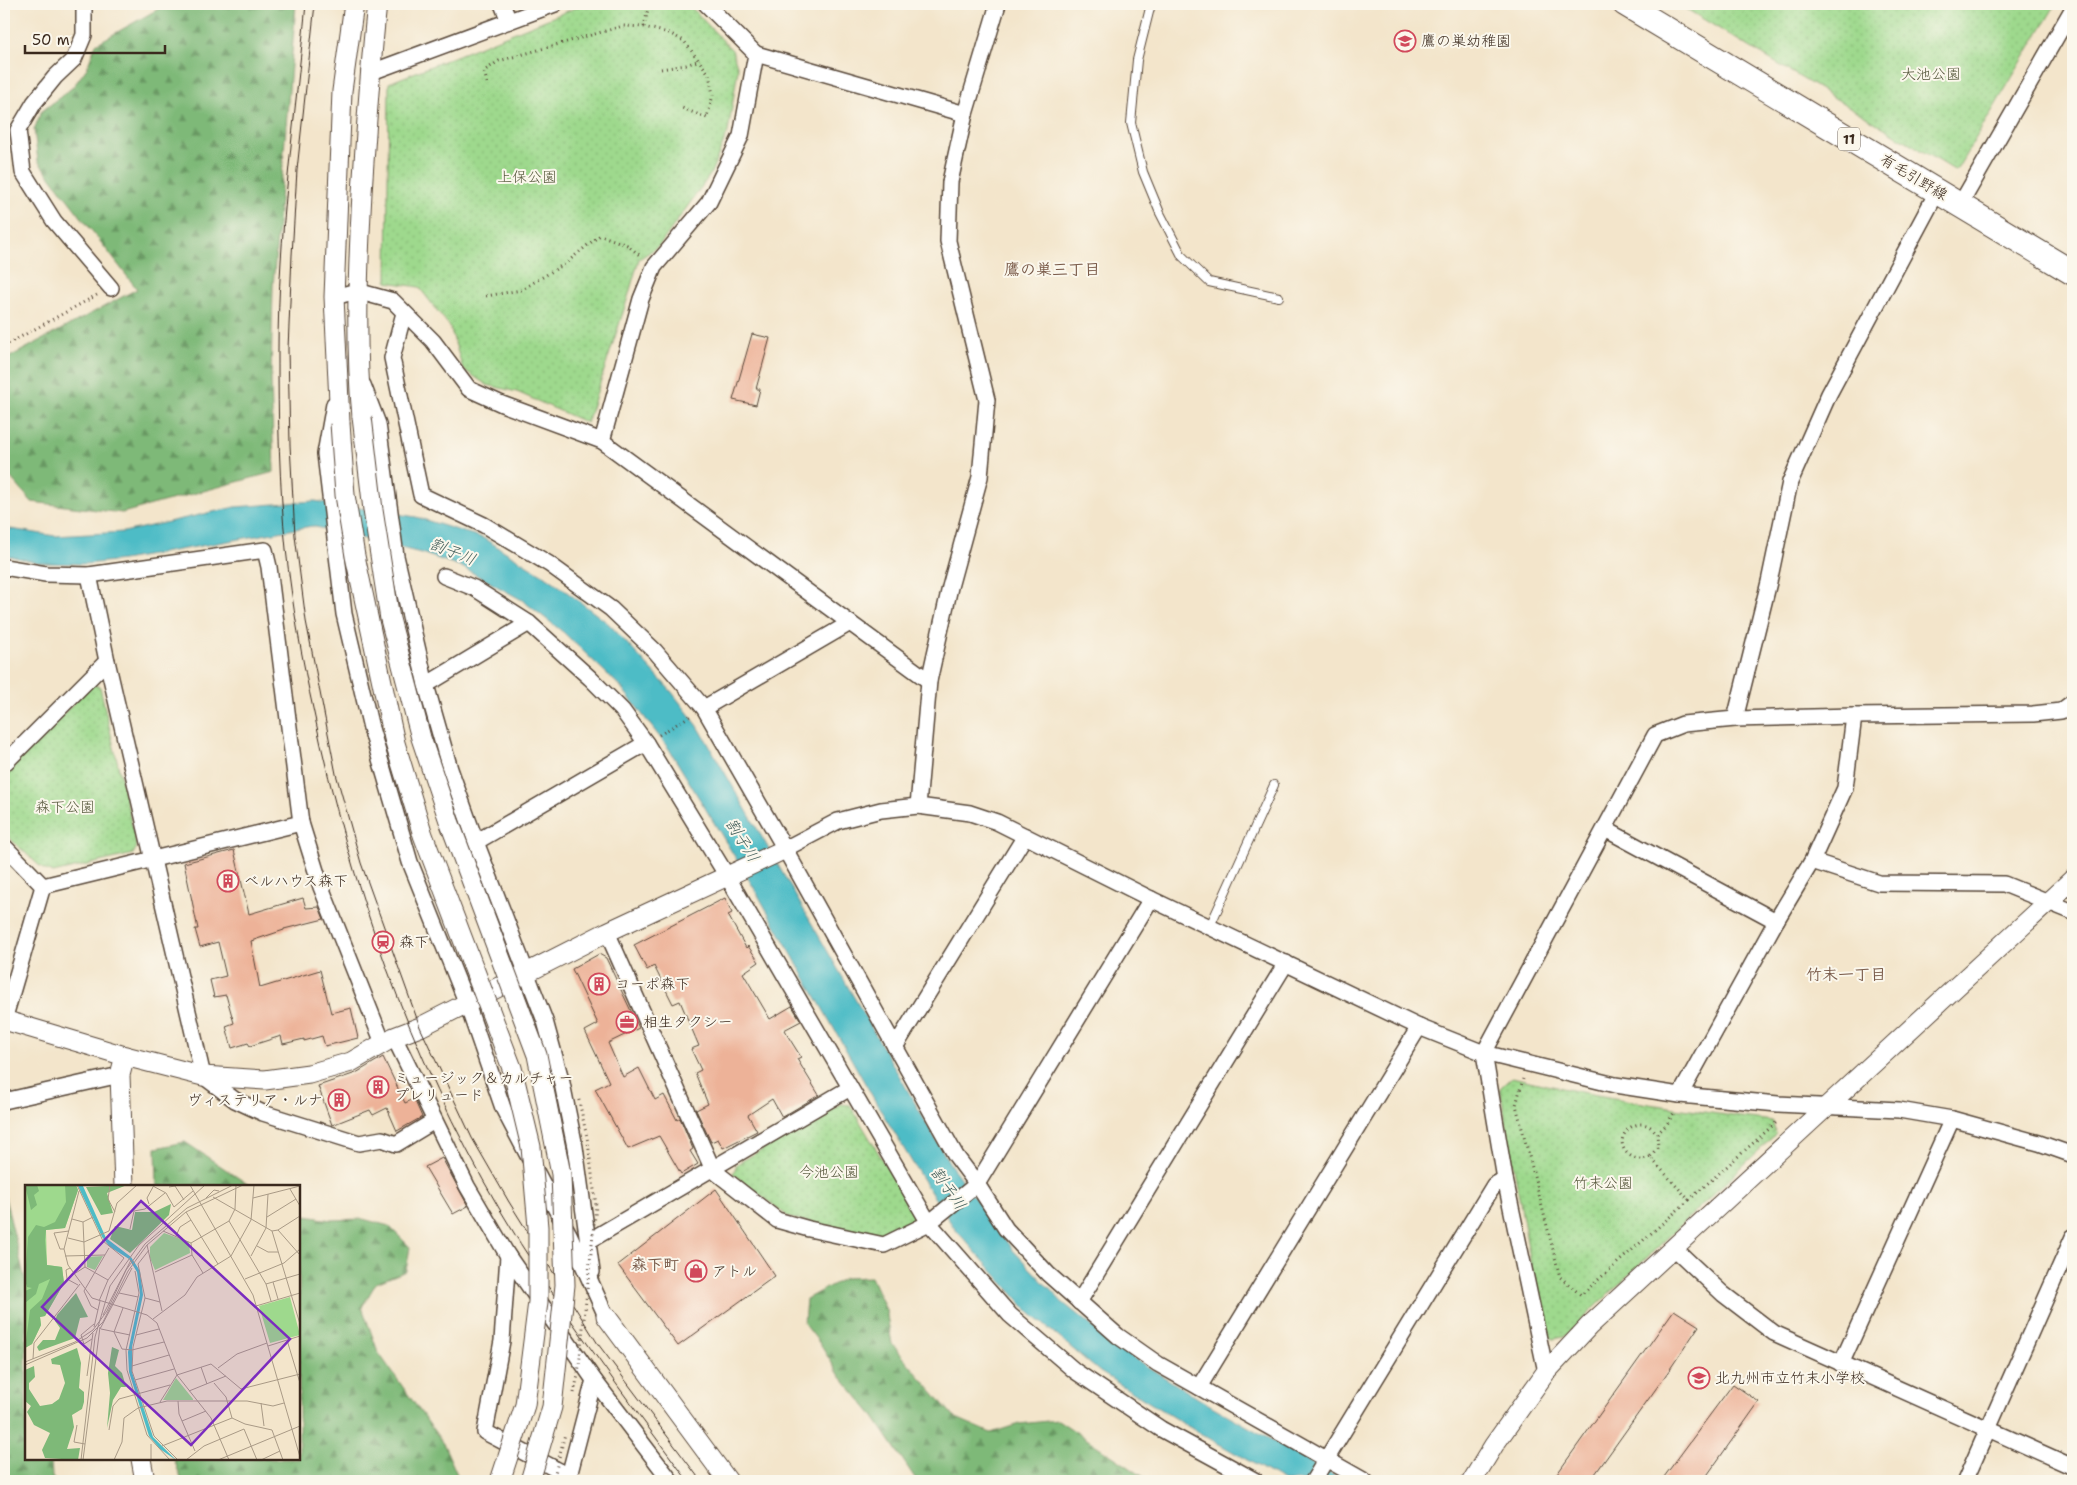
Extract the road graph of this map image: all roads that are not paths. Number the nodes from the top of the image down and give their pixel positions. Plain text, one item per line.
1 (84, 4) edge
2 (354, 4) edge
3 (377, 4) edge
4 (502, 4) edge
5 (555, 4) edge
6 (706, 4) edge
7 (998, 4) edge
8 (1151, 4) edge
9 (1625, 4) edge
10 (2073, 8) edge
11 (509, 21) junction
12 (2068, 29) edge
13 (756, 54) junction
14 (369, 73) junction
15 (965, 114) junction
16 (1937, 192) junction
17 (1960, 205) junction
18 (2073, 273) edge
19 (111, 288) road end
20 (357, 291) junction
21 (334, 297) junction
22 (1279, 297) dead end
23 (404, 313) junction
24 (358, 370) junction
25 (337, 385) junction
26 (602, 441) junction
27 (4, 567) edge
28 (89, 575) junction
29 (444, 576) dead end
30 (529, 623) junction
31 (850, 623) junction
32 (107, 661) junction
33 (929, 681) junction
34 (426, 685) junction
35 (2073, 702) edge
36 (700, 710) junction
37 (1854, 716) junction
38 (1735, 719) junction
39 (650, 740) junction
40 (4, 764) edge
41 (1274, 785) dead end
42 (918, 806) junction
43 (302, 823) junction
44 (1605, 828) junction
45 (1025, 836) junction
46 (476, 842) junction
47 (4, 846) edge
48 (782, 850) junction
49 (153, 860) junction
50 (1812, 861) junction
51 (731, 873) junction
52 (2073, 879) edge
53 (42, 886) junction
54 (1151, 899) junction
55 (2048, 903) junction
56 (2073, 912) edge
57 (1776, 921) junction
58 (1210, 926) junction
59 (607, 932) junction
60 (1286, 963) junction
61 (528, 972) junction
62 (467, 1004) junction
63 (4, 1020) edge
64 (1419, 1027) junction
65 (388, 1040) junction
66 (895, 1047) junction
67 (1484, 1054) junction
68 (125, 1056) junction
69 (120, 1075) junction
70 (202, 1076) junction
71 (850, 1088) junction
72 (1680, 1095) junction
73 (4, 1101) edge
74 (1828, 1106) junction
75 (1952, 1119) junction
76 (434, 1121) junction
77 (2073, 1155) edge
78 (713, 1170) junction
79 (1505, 1179) junction
80 (124, 1185) edge
81 (975, 1186) junction
82 (932, 1220) junction
83 (2073, 1237) edge
84 (587, 1242) junction
85 (1673, 1247) junction
86 (508, 1256) junction
87 (1079, 1302) junction
88 (606, 1316) junction
89 (1840, 1364) junction
90 (1546, 1372) junction
91 (594, 1380) junction
92 (1199, 1387) junction
93 (1988, 1430) junction
94 (141, 1460) edge
95 (1325, 1461) junction
96 (2073, 1467) edge
97 (145, 1481) edge
98 (500, 1481) edge
99 (530, 1481) edge
100 (671, 1481) edge
101 (728, 1481) edge
102 (1256, 1481) edge
103 (1314, 1481) edge
104 (1366, 1481) edge
105 (1472, 1481) edge
106 (1965, 1481) edge

1 - 19 street
2 - 21 street
3 - 14 street
4 - 11 street
5 - 11 street
6 - 13 street
7 - 15 street
8 - 22 lane
9 - 16 main road, 有毛引野線 / 11
10 - 12 street
11 - 14 street
12 - 17 street
13 - 15 street
13 - 26 street
14 - 20 street
15 - 33 street
16 - 17 main road, 有毛引野線 / 11
16 - 38 street
17 - 18 main road, 有毛引野線 / 11
20 - 21 street
20 - 23 street
20 - 24 street
21 - 25 street
23 - 26 street
23 - 36 street
24 - 34 street
24 - 99 street, bridge
25 - 62 street
25 - 98 street, bridge
26 - 31 street
27 - 28 street
28 - 32 street
28 - 43 street
29 - 30 street
30 - 34 street
30 - 39 street
31 - 33 street
31 - 36 street
32 - 40 street
32 - 49 street
33 - 42 street
34 - 46 street
35 - 37 street
36 - 48 street
37 - 38 street
37 - 50 street
38 - 44 street
39 - 46 street
39 - 51 street
41 - 58 lane
42 - 45 street
42 - 48 street
43 - 49 street
43 - 65 street
44 - 57 street
44 - 67 street
45 - 54 street
45 - 66 street
46 - 61 street
47 - 53 street
48 - 51 street
48 - 66 street
49 - 53 street
49 - 70 street
50 - 55 street
50 - 57 street
51 - 59 street
51 - 71 street
52 - 55 street
53 - 63 street
54 - 58 street
54 - 81 street
55 - 56 street
55 - 74 street
57 - 72 street
58 - 60 street
59 - 61 street
59 - 78 street
60 - 64 street
60 - 87 street
61 - 62 street
61 - 84 street
62 - 65 street
62 - 88 street
63 - 68 street
64 - 67 street
64 - 92 street
65 - 70 street
65 - 76 street
66 - 81 street
67 - 72 street
67 - 79 street
68 - 69 street
68 - 70 street
69 - 73 street
69 - 80 street
70 - 76 street
71 - 78 street
71 - 82 street
72 - 74 street
74 - 75 street
74 - 85 street
75 - 77 street
75 - 89 street
76 - 86 street
78 - 82 street
78 - 84 street
79 - 90 street
79 - 95 street
81 - 82 street
81 - 87 street
82 - 102 street
83 - 93 street
84 - 88 street
85 - 89 street
85 - 90 street
86 - 91 street
86 - 91 street
87 - 92 street
88 - 101 street
89 - 93 street
90 - 105 street
91 - 100 street
92 - 95 street
93 - 96 street
93 - 106 street
94 - 97 street
95 - 103 street
95 - 104 street

